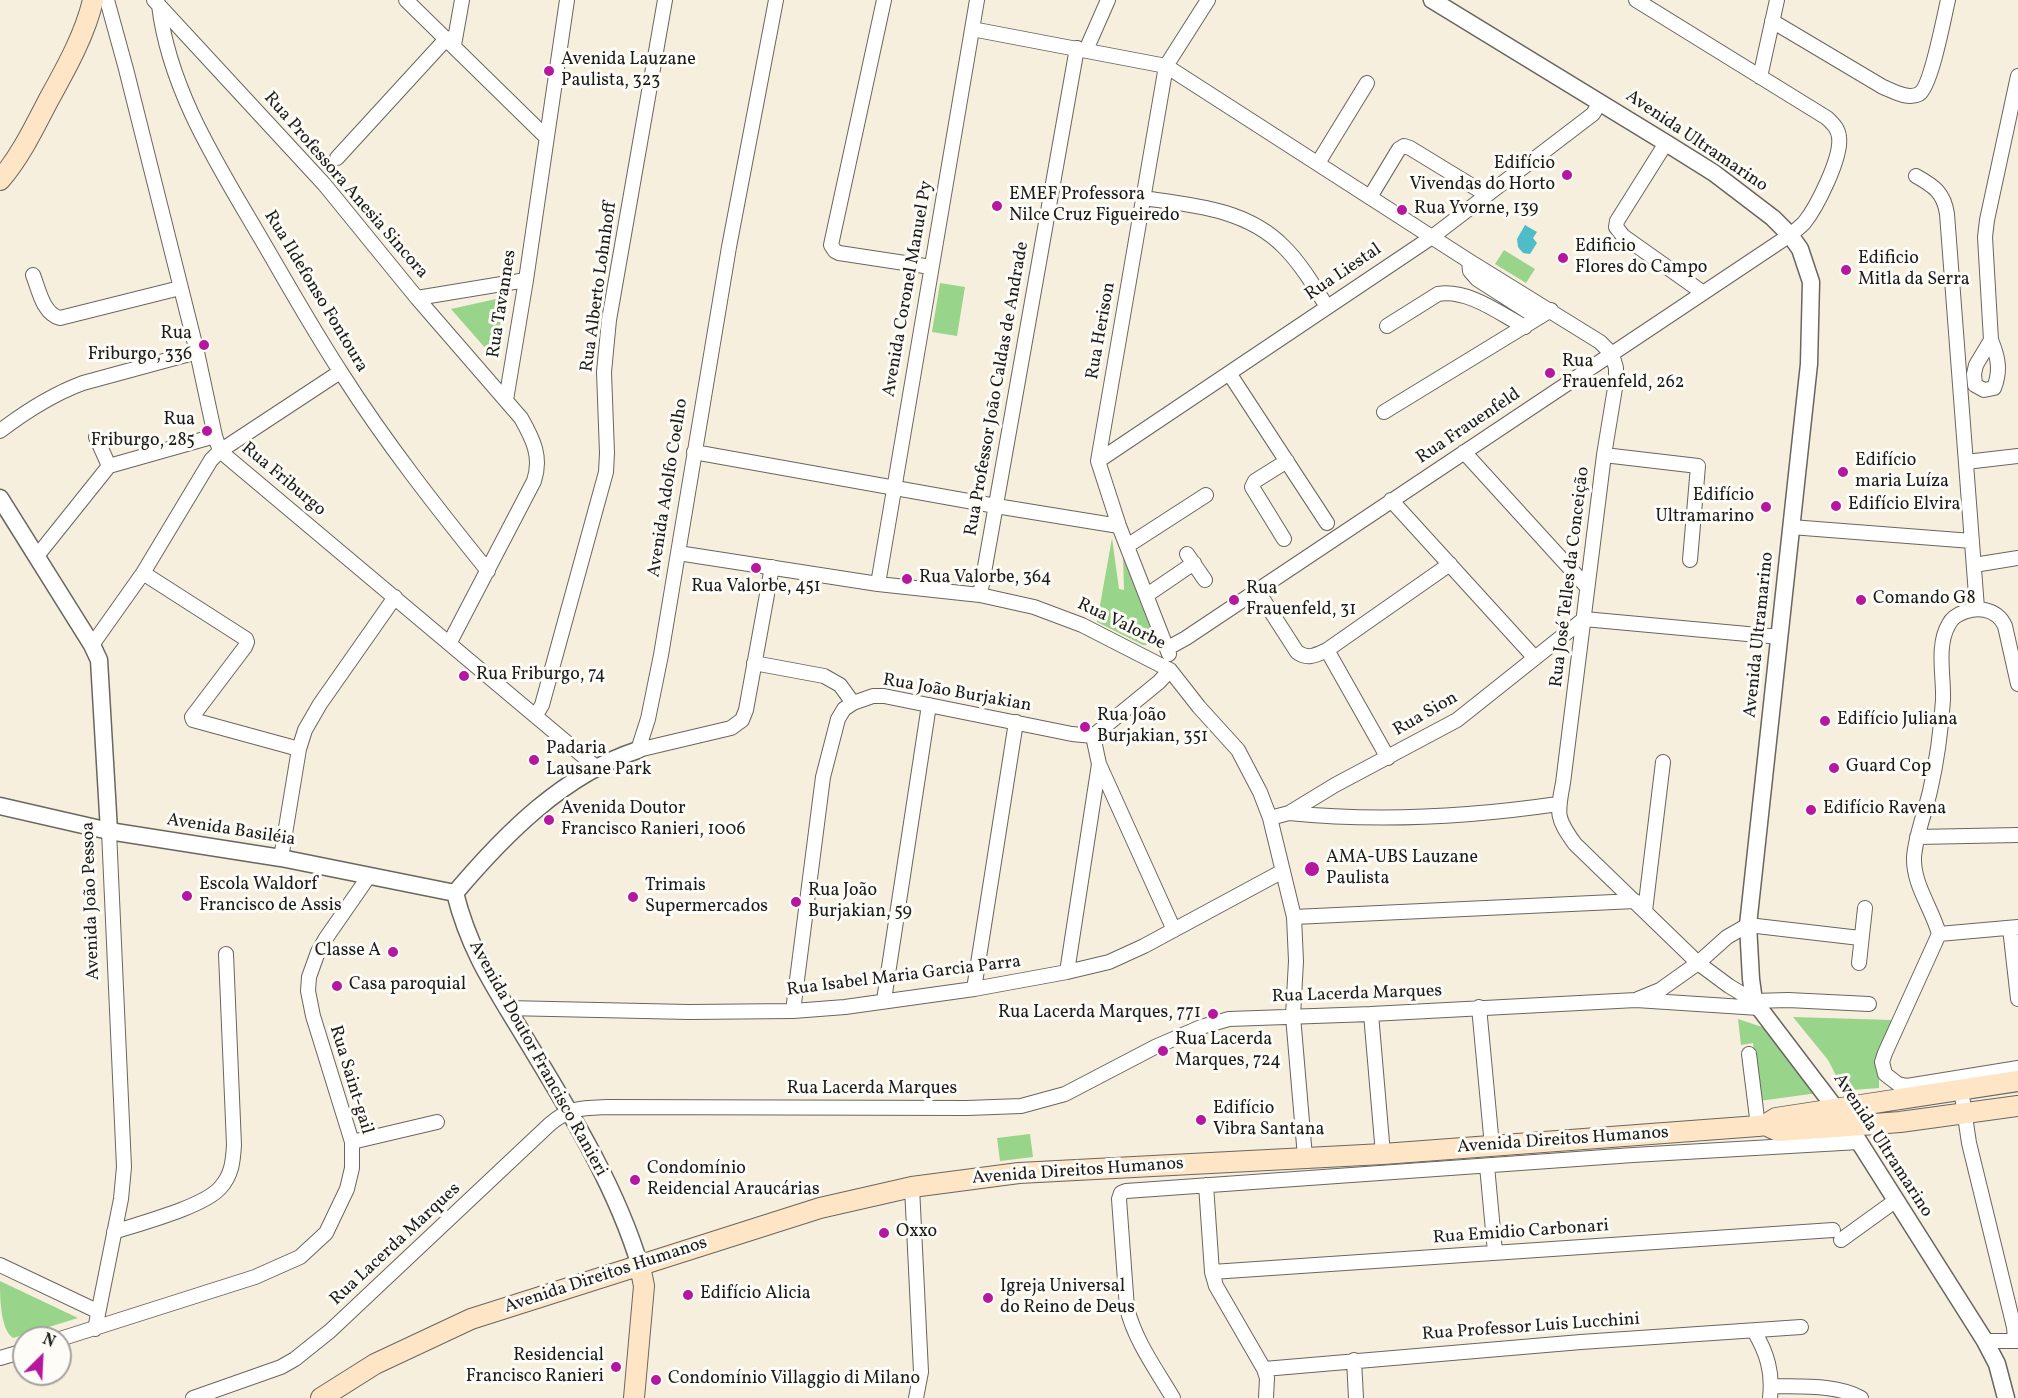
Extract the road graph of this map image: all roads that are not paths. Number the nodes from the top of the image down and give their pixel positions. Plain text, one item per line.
1 (93, 0) edge
2 (107, 0) edge
3 (406, 0) edge
4 (462, 0) edge
5 (567, 0) edge
6 (665, 0) edge
7 (776, 0) edge
8 (884, 0) edge
9 (977, 0) edge
10 (1108, 0) edge
11 (1208, 0) edge
12 (1432, 0) edge
13 (1636, 0) edge
14 (1777, 0) edge
15 (1948, 0) edge
16 (156, 3) edge
17 (1772, 21) junction
18 (972, 29) junction
19 (450, 42) junction
20 (1081, 49) junction
21 (1166, 66) junction
22 (2018, 76) edge
23 (1760, 77) junction
24 (1367, 83) dead end
25 (1600, 102) junction
26 (546, 137) junction
27 (1666, 142) junction
28 (337, 158) dead end
29 (1318, 163) junction
30 (1916, 176) dead end
31 (0, 180) edge
32 (1487, 195) junction
33 (1370, 197) junction
34 (1143, 198) junction
35 (1790, 235) junction
36 (1432, 237) junction
37 (1469, 261) junction
38 (931, 267) junction
39 (33, 275) dead end
40 (526, 280) junction
41 (180, 288) junction
42 (1702, 292) junction
43 (417, 298) junction
44 (1327, 307) junction
45 (1551, 310) junction
46 (1538, 318) junction
47 (1387, 326) dead end
48 (1525, 327) junction
49 (1991, 340) dead end
50 (197, 352) junction
51 (1612, 354) junction
52 (340, 372) junction
53 (1229, 373) junction
54 (506, 399) junction
55 (1384, 412) dead end
56 (0, 431) edge
57 (215, 436) junction
58 (96, 437) dead end
59 (220, 451) junction
60 (694, 452) junction
61 (1464, 452) junction
62 (1604, 455) junction
63 (2018, 456) edge
64 (1287, 461) junction
65 (1098, 462) junction
66 (1966, 462) junction
67 (109, 466) junction
68 (893, 487) junction
69 (1206, 495) dead end
70 (0, 498) edge
71 (1391, 500) junction
72 (996, 506) junction
73 (1327, 522) dead end
74 (1119, 526) junction
75 (1791, 527) junction
76 (1284, 539) dead end
77 (1972, 540) junction
78 (1127, 546) junction
79 (678, 553) junction
80 (37, 556) junction
81 (2018, 558) edge
82 (1690, 560) dead end
83 (1450, 564) junction
84 (1974, 565) junction
85 (771, 567) junction
86 (488, 571) junction
87 (143, 573) junction
88 (1204, 580) dead end
89 (878, 584) junction
90 (1587, 586) junction
91 (1257, 590) junction
92 (980, 595) junction
93 (1147, 595) junction
94 (395, 597) junction
95 (1977, 608) junction
96 (1584, 619) junction
97 (1780, 638) junction
98 (450, 642) junction
99 (92, 645) junction
100 (1168, 648) junction
101 (1327, 650) junction
102 (1534, 657) junction
103 (754, 663) junction
104 (1170, 670) junction
105 (2018, 684) edge
106 (853, 703) junction
107 (929, 705) junction
108 (536, 716) junction
109 (1016, 722) junction
110 (646, 729) junction
111 (1093, 736) junction
112 (656, 745) junction
113 (299, 749) junction
114 (638, 750) junction
115 (1388, 758) junction
116 (1663, 762) dead end
117 (1099, 764) junction
118 (596, 767) junction
119 (1558, 804) junction
120 (0, 806) edge
121 (1289, 813) junction
122 (1270, 818) junction
123 (109, 831) junction
124 (2018, 835) edge
125 (1917, 837) junction
126 (281, 858) junction
127 (1283, 871) junction
128 (369, 876) junction
129 (455, 893) junction
130 (1640, 906) junction
131 (1864, 908) dead end
132 (1294, 917) junction
133 (1748, 925) junction
134 (2014, 928) edge
135 (1174, 930) junction
136 (1939, 934) junction
137 (1860, 938) junction
138 (226, 954) dead end
139 (1698, 963) junction
140 (1858, 963) dead end
141 (1067, 972) junction
142 (974, 989) junction
143 (2018, 999) edge
144 (884, 1000) junction
145 (1636, 1000) junction
146 (1869, 1004) dead end
147 (1757, 1005) junction
148 (1479, 1007) junction
149 (506, 1008) junction
150 (793, 1011) junction
151 (1371, 1014) junction
152 (1293, 1016) junction
153 (1749, 1054) dead end
154 (2018, 1068) edge
155 (2018, 1081) edge
156 (1961, 1089) junction
157 (2018, 1106) edge
158 (1837, 1108) junction
159 (569, 1110) junction
160 (1964, 1114) junction
161 (437, 1122) dead end
162 (1762, 1126) junction
163 (1854, 1134) junction
164 (352, 1142) junction
165 (1492, 1146) junction
166 (1383, 1154) junction
167 (1305, 1157) junction
168 (1487, 1166) junction
169 (1206, 1185) junction
170 (912, 1187) junction
171 (1895, 1201) junction
172 (114, 1232) junction
173 (1495, 1252) junction
174 (0, 1264) edge
175 (640, 1266) junction
176 (1212, 1272) junction
177 (98, 1311) junction
178 (1801, 1327) dead end
179 (94, 1329) junction
180 (1754, 1330) junction
181 (72, 1335) edge
182 (2016, 1340) edge
183 (1985, 1341) junction
184 (1354, 1360) junction
185 (1264, 1369) junction
186 (1771, 1392) edge
187 (193, 1398) edge
188 (321, 1398) edge
189 (634, 1398) edge
190 (916, 1398) edge
191 (1173, 1398) edge
192 (1266, 1398) edge
193 (1356, 1398) edge
194 (1861, 1398) edge
195 (2006, 1398) edge

1 - 31 main road
2 - 41 street, Rua Friburgo
3 - 19 street
4 - 19 street
5 - 26 street, Rua Tavannes
6 - 108 street, Rua Alberto Lohnhoff
7 - 60 street, Avenida Adolfo Coelho
8 - 38 street
9 - 18 street, Avenida Coronel Manuel Py
10 - 20 street, Rua Professor João Caldas de Andrade
11 - 21 street, Rua Herison
12 - 25 street, Avenida Ultramarino
13 - 23 street
14 - 17 street
15 - 17 street
16 - 43 street, Rua Professora Anesia Sincora
16 - 52 street, Rua Ildefonso Fontoura
17 - 23 street
18 - 20 street
18 - 38 street, Avenida Coronel Manuel Py
19 - 26 street
19 - 28 street
20 - 21 street
20 - 72 street, Rua Professor João Caldas de Andrade
21 - 29 street
21 - 34 street, Rua Herison
22 - 49 street
23 - 35 street, Rua Frauenfeld
24 - 29 street
25 - 27 street, Avenida Ultramarino
25 - 32 street, Rua Liestal
26 - 40 street, Rua Tavannes
27 - 35 street, Avenida Ultramarino
27 - 42 street
29 - 33 street
30 - 66 street
32 - 33 street
32 - 36 street, Rua Liestal
33 - 36 street
34 - 44 street
34 - 65 street, Rua Herison
35 - 42 street, Rua Frauenfeld
35 - 75 street, Avenida Ultramarino
36 - 37 street
36 - 44 street, Rua Liestal
37 - 45 street
37 - 46 street
38 - 68 street, Avenida Coronel Manuel Py
39 - 41 street
40 - 43 street
40 - 54 street, Rua Tavannes
41 - 50 street, Rua Friburgo
42 - 51 street, Rua Frauenfeld
43 - 54 street, Rua Professora Anesia Sincora
44 - 53 street, Rua Liestal
45 - 46 street
45 - 51 street
46 - 48 street
47 - 48 street
48 - 55 street
50 - 56 street
50 - 57 street, Rua Friburgo
51 - 61 street, Rua Frauenfeld
51 - 62 street, Rua José Telles da Conceição
52 - 59 street
52 - 86 street, Rua Ildefonso Fontoura
53 - 64 street
53 - 65 street, Rua Liestal
54 - 86 street
57 - 59 street, Rua Friburgo
57 - 67 street
58 - 67 street
59 - 87 street
59 - 94 street, Rua Friburgo
60 - 68 street
60 - 79 street, Avenida Adolfo Coelho
61 - 71 street, Rua Frauenfeld
61 - 90 street
62 - 82 street
62 - 90 street, Rua José Telles da Conceição
63 - 66 street
64 - 73 street
64 - 76 street
65 - 74 street, Rua Herison
66 - 77 street
67 - 80 street
68 - 72 street
68 - 89 street, Avenida Coronel Manuel Py
69 - 78 street
70 - 80 street, Avenida João Pessoa
71 - 83 street
71 - 91 street, Rua Frauenfeld
72 - 74 street
72 - 92 street, Rua Professor João Caldas de Andrade
74 - 78 street, Rua Herison
75 - 77 street
75 - 97 street, Avenida Ultramarino
77 - 84 street
78 - 93 street, Rua Herison
79 - 85 street, Rua Valorbe
79 - 110 street, Avenida Adolfo Coelho
80 - 99 street, Avenida João Pessoa
81 - 84 street
83 - 101 street
83 - 102 street
84 - 95 street
85 - 89 street, Rua Valorbe
85 - 103 street
86 - 98 street
87 - 99 street
87 - 113 street
88 - 93 street
89 - 92 street, Rua Valorbe
90 - 96 street, Rua José Telles da Conceição
91 - 100 street, Rua Frauenfeld
91 - 101 street
92 - 104 street, Rua Valorbe
93 - 100 street, Rua Herison
94 - 98 street, Rua Friburgo
94 - 113 street
95 - 105 street
95 - 125 street
96 - 97 street
96 - 102 street, Rua Sion
96 - 119 street, Rua José Telles da Conceição
97 - 133 street, Avenida Ultramarino
98 - 108 street, Rua Friburgo
99 - 123 street, Avenida João Pessoa
100 - 104 street, Rua Herison
101 - 115 street
102 - 115 street, Rua Sion
103 - 106 street
103 - 112 street
104 - 111 street
104 - 122 street, Rua Valorbe
106 - 107 street, Rua João Burjakian
106 - 150 street
107 - 109 street, Rua João Burjakian
107 - 144 street
108 - 118 street, Rua Friburgo
109 - 111 street, Rua João Burjakian
109 - 142 street
110 - 112 street
110 - 114 street, Avenida Adolfo Coelho
111 - 117 street
112 - 114 street
113 - 126 street
114 - 118 street
115 - 121 street, Rua Sion
116 - 130 street
117 - 135 street
117 - 141 street
118 - 129 street
119 - 121 street
119 - 130 street
120 - 123 street, Avenida Basiléia
121 - 122 street, Rua Sion
122 - 127 street, Rua Valorbe
123 - 126 street, Avenida Basiléia
123 - 172 street, Avenida João Pessoa
124 - 125 street
125 - 136 street
126 - 128 street, Avenida Basiléia
127 - 132 street, Rua Valorbe
127 - 135 street, Rua Isabel Maria Garcia Parra
128 - 129 street, Avenida Basiléia
128 - 164 street, Rua Saint-gail
129 - 149 street, Avenida Doutor Francisco Ranieri
130 - 132 street
130 - 139 street
131 - 137 street
132 - 152 street, Rua Valorbe
133 - 137 street
133 - 139 street, Rua Lacerda Marques
133 - 147 street, Avenida Ultramarino
134 - 136 street
134 - 143 street
135 - 141 street, Rua Isabel Maria Garcia Parra
136 - 154 street
137 - 140 street
138 - 172 street
139 - 145 street, Rua Lacerda Marques
139 - 147 street
141 - 142 street, Rua Isabel Maria Garcia Parra
142 - 144 street, Rua Isabel Maria Garcia Parra
144 - 150 street, Rua Isabel Maria Garcia Parra
145 - 147 street, Rua Lacerda Marques
145 - 148 street, Rua Lacerda Marques
146 - 147 street, Rua Lacerda Marques
147 - 158 street, Avenida Ultramarino
148 - 151 street, Rua Lacerda Marques
148 - 165 street
149 - 150 street, Rua Isabel Maria Garcia Parra
149 - 159 street, Avenida Doutor Francisco Ranieri
151 - 152 street, Rua Lacerda Marques
151 - 166 street
152 - 159 street, Rua Lacerda Marques
152 - 167 street, Rua Valorbe
153 - 162 street
155 - 156 main road, Avenida Direitos Humanos
156 - 158 main road, Avenida Direitos Humanos
156 - 160 street
157 - 160 main road, Avenida Direitos Humanos
158 - 162 main road, Avenida Direitos Humanos
158 - 163 street, Avenida Ultramarino
159 - 175 street, Avenida Doutor Francisco Ranieri
159 - 187 street, Rua Lacerda Marques
160 - 163 main road, Avenida Direitos Humanos
160 - 182 street
161 - 164 street
162 - 163 main road, Avenida Direitos Humanos
162 - 165 main road, Avenida Direitos Humanos
163 - 168 street
163 - 171 street, Avenida Ultramarino
164 - 179 street, Rua Saint-gail
165 - 166 main road, Avenida Direitos Humanos
166 - 167 main road, Avenida Direitos Humanos
167 - 170 main road, Avenida Direitos Humanos
168 - 169 street
168 - 173 street
169 - 176 street
169 - 191 street
170 - 175 main road, Avenida Direitos Humanos
170 - 190 street
171 - 173 street, Rua Emidio Carbonari
171 - 183 street, Avenida Ultramarino
172 - 177 street, Avenida João Pessoa
173 - 176 street, Rua Emidio Carbonari
174 - 177 street
175 - 188 main road, Avenida Direitos Humanos
175 - 189 main road, Avenida Doutor Francisco Ranieri
176 - 185 street
177 - 179 street, Avenida João Pessoa
178 - 180 street, Rua Professor Luis Lucchini
179 - 181 street, Rua Saint-gail
180 - 184 street, Rua Professor Luis Lucchini
180 - 186 street
182 - 183 street
183 - 195 street, Avenida Ultramarino
184 - 185 street, Rua Professor Luis Lucchini
184 - 193 street
185 - 192 street
186 - 194 street

